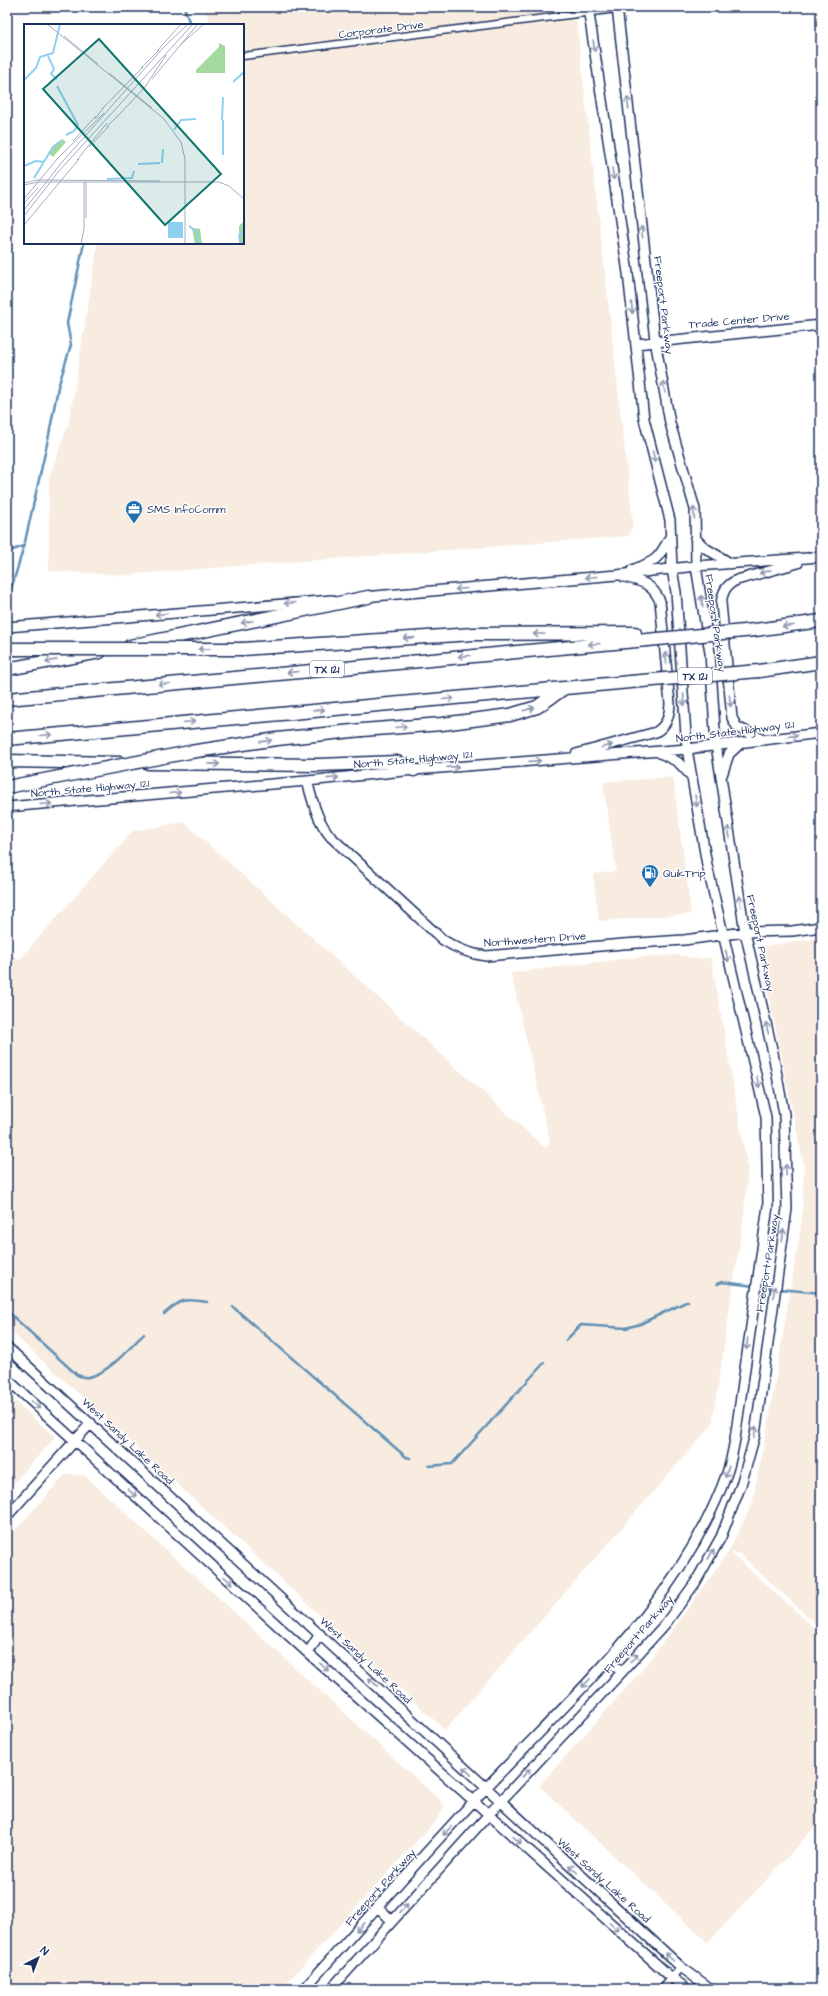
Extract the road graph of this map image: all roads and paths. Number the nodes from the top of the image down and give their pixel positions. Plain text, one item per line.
1 (617, 8) edge
2 (589, 10) edge
3 (244, 56) edge
4 (821, 325) edge
5 (655, 340) junction
6 (636, 344) junction
7 (671, 536) junction
8 (695, 538) junction
9 (819, 557) edge
10 (732, 564) junction
11 (696, 566) junction
12 (672, 569) junction
13 (617, 575) junction
14 (368, 597) junction
15 (821, 622) edge
16 (7, 627) edge
17 (652, 639) junction
18 (7, 649) edge
19 (821, 662) edge
20 (7, 669) edge
21 (565, 688) junction
22 (7, 698) edge
23 (821, 733) edge
24 (7, 739) edge
25 (763, 740) junction
26 (741, 742) junction
27 (716, 746) junction
28 (687, 749) junction
29 (656, 751) junction
30 (556, 760) junction
31 (7, 761) edge
32 (414, 770) junction
33 (721, 778) junction
34 (693, 779) junction
35 (307, 781) junction
36 (7, 787) edge
37 (7, 807) edge
38 (821, 927) edge
39 (744, 932) junction
40 (722, 935) junction
41 (7, 1347) edge
42 (7, 1379) edge
43 (91, 1424) junction
44 (75, 1441) junction
45 (7, 1516) edge
46 (320, 1634) junction
47 (308, 1653) junction
48 (608, 1660) junction
49 (622, 1672) junction
50 (486, 1788) junction
51 (473, 1802) junction
52 (500, 1802) junction
53 (488, 1815) junction
54 (378, 1907) junction
55 (392, 1921) junction
56 (681, 1967) junction
57 (672, 1978) junction
58 (304, 1989) edge
59 (331, 1989) edge
60 (662, 1989) edge
61 (687, 1989) edge
62 (711, 1989) edge

1 - 2 street, Corporate Drive
5 -> 1 main road, Freeport Parkway
2 - 3 street, Corporate Drive
2 -> 6 main road, Freeport Parkway
4 - 5 main road, Trade Center Drive
5 - 6 main road, Trade Center Drive
8 -> 5 main road, Freeport Parkway
6 -> 7 main road, Freeport Parkway
7 - 12 main road, Freeport Parkway
7 - 13 main road
8 - 10 main road
8 - 11 main road, Freeport Parkway
9 - 10 main road
9 -> 25 main road
10 - 11 main road
11 - 12 main road
27 -> 11 main road, Freeport Parkway
12 - 13 main road
12 -> 28 main road, Freeport Parkway
13 -> 14 main road
30 -> 13 main road
14 -> 16 main road
14 -> 20 highway
15 -> 17 highway, TX 121, bridge
17 -> 18 highway, bridge
17 -> 22 highway, TX 121
19 - 21 highway, TX 121, bridge
24 -> 21 highway, TX 121
36 -> 21 highway, bridge
25 -> 23 main road, North State Highway 121
25 - 26 main road, North State Highway 121
26 - 27 main road, North State Highway 121
26 - 33 main road
27 - 28 main road, North State Highway 121
27 - 33 main road, Freeport Parkway
28 - 29 main road, North State Highway 121
28 - 34 main road, Freeport Parkway
29 - 30 main road, North State Highway 121
29 - 34 main road
32 -> 30 main road, North State Highway 121
31 -> 32 highway
35 -> 32 main road, North State Highway 121
39 -> 33 main road, Freeport Parkway
34 -> 40 main road, Freeport Parkway
37 -> 35 main road, North State Highway 121
35 - 40 main road, Northwestern Drive
38 - 39 main road, Northwestern Drive
39 - 40 main road, Northwestern Drive
49 -> 39 main road, Freeport Parkway
40 -> 48 main road, Freeport Parkway
41 - 43 main road, West Sandy Lake Road
42 -> 44 main road
43 - 44 main road
43 - 46 main road, West Sandy Lake Road
44 - 45 main road
44 -> 47 main road
46 - 47 main road
50 -> 46 main road, West Sandy Lake Road
47 -> 51 main road
48 - 49 main road
48 -> 50 main road, Freeport Parkway
52 -> 49 main road, Freeport Parkway
50 - 51 main road, Freeport Parkway
50 - 52 main road, West Sandy Lake Road
51 - 53 main road
51 -> 54 main road, Freeport Parkway
52 - 53 main road, Freeport Parkway
56 -> 52 main road, West Sandy Lake Road
55 -> 53 main road
53 -> 57 main road
54 - 55 main road
54 -> 58 main road, Freeport Parkway
55 - 59 main road
56 - 57 street
56 - 62 main road, West Sandy Lake Road
57 - 60 street
57 - 61 main road

